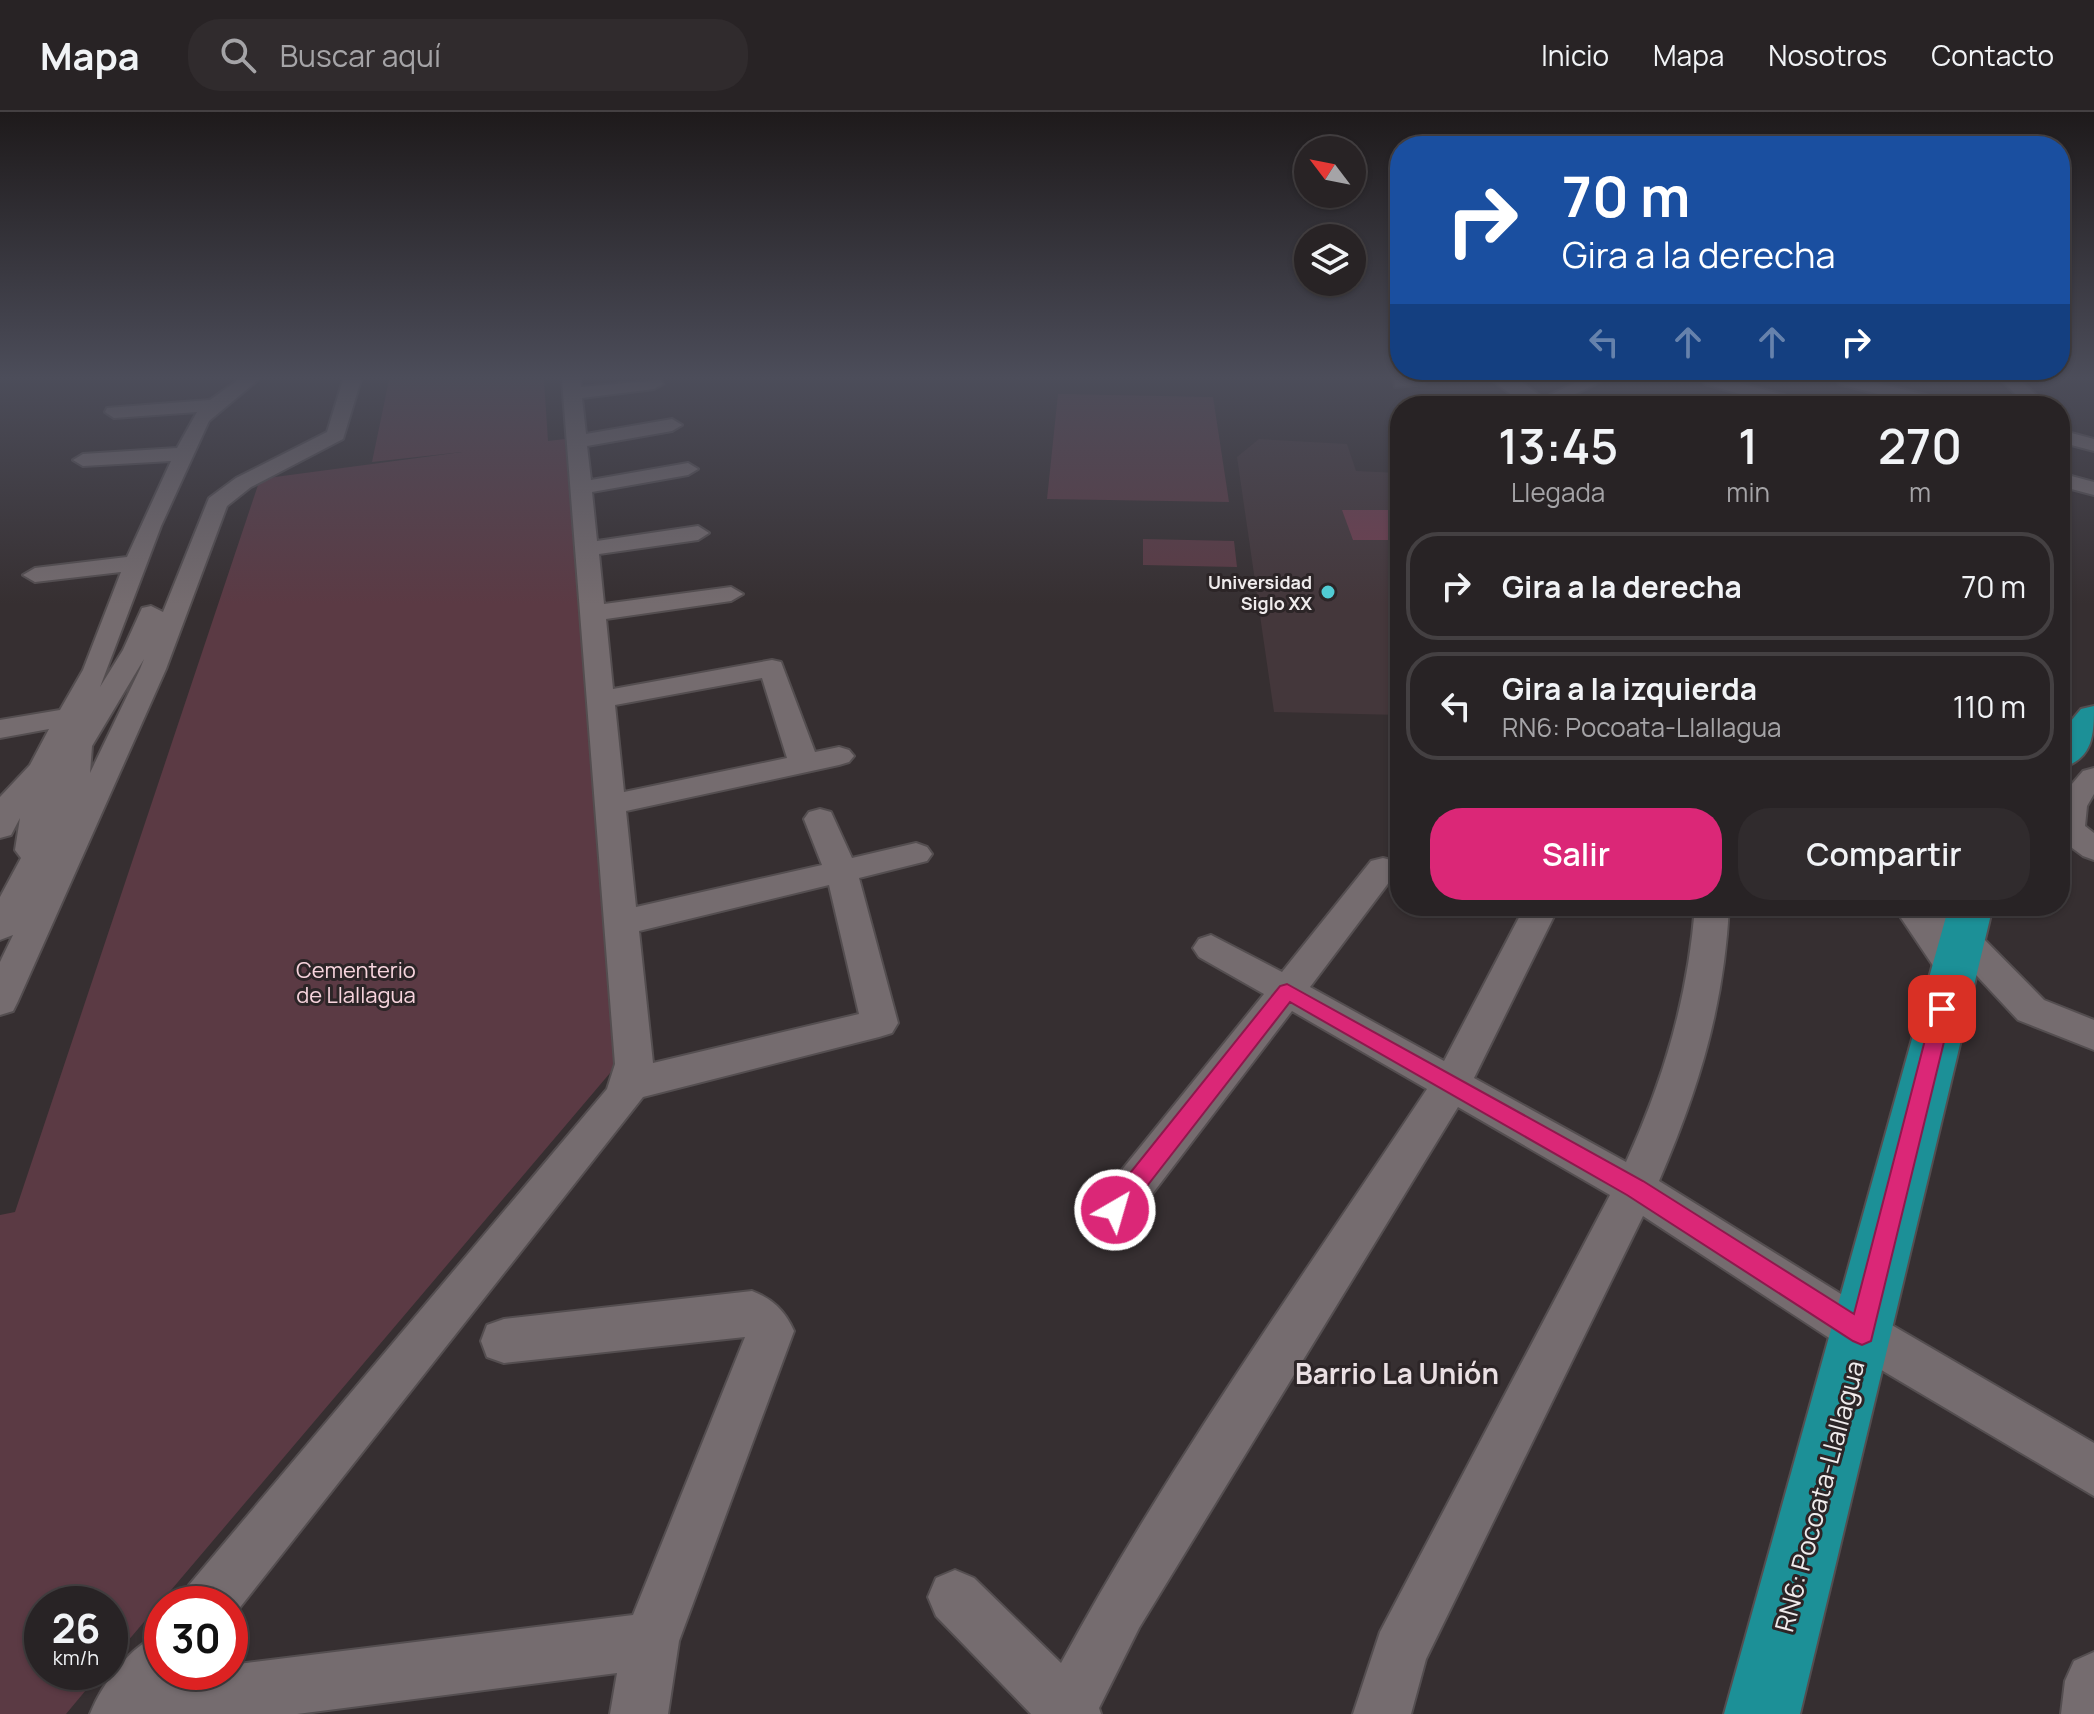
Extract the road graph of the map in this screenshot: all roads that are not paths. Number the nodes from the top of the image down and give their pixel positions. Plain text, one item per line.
1 (185, 454) edge
2 (172, 455) edge
3 (274, 455) edge
4 (305, 455) edge
5 (577, 455) edge
6 (83, 460) dead end
7 (688, 469) dead end
8 (2070, 482) edge
9 (580, 488) junction
10 (2094, 489) edge
11 (698, 533) dead end
12 (586, 549) junction
13 (137, 563) junction
14 (35, 575) dead end
15 (731, 594) dead end
16 (592, 613) junction
17 (600, 700) junction
18 (69, 717) junction
19 (2094, 717) edge
20 (0, 729) edge
21 (2070, 745) edge
22 (839, 756) dead end
23 (804, 764) junction
24 (43, 768) junction
25 (2094, 777) edge
26 (610, 805) junction
27 (2070, 806) edge
28 (820, 819) dead end
29 (0, 828) edge
30 (2070, 831) edge
31 (2094, 849) edge
32 (916, 854) dead end
33 (1383, 869) dead end
34 (843, 871) junction
35 (27, 878) junction
36 (1537, 916) edge
37 (1712, 916) edge
38 (1931, 916) edge
39 (621, 923) junction
40 (0, 928) edge
41 (1963, 936) edge
42 (1211, 948) dead end
43 (1287, 991) junction
44 (0, 1001) edge
45 (2094, 1035) edge
46 (1451, 1084) junction
47 (627, 1085) junction
48 (1635, 1188) junction
49 (1115, 1210) dead end
50 (1862, 1333) junction
51 (504, 1341) dead end
52 (2094, 1471) edge
53 (223, 1586) edge
54 (955, 1597) dead end
55 (651, 1641) junction
56 (2094, 1681) edge
57 (144, 1683) edge
58 (122, 1710) edge
59 (1068, 1712) edge
60 (639, 1714) edge
61 (1382, 1714) edge
62 (1762, 1714) edge
63 (2090, 1714) edge

1 - 13 street
2 - 6 street
3 - 35 street
4 - 44 street
5 - 9 street
7 - 9 street
8 - 10 street
9 - 12 street
11 - 12 street
12 - 16 street
13 - 14 street
13 - 18 street
15 - 16 street
16 - 17 street
17 - 23 street
17 - 26 street
18 - 20 street
18 - 24 street
19 - 21 highway
22 - 23 street
23 - 26 street
24 - 29 street
24 - 35 street
25 - 27 street
26 - 39 street
28 - 34 street
30 - 31 street
32 - 34 street
33 - 43 street
34 - 39 street
34 - 47 street
35 - 40 street
36 - 46 street
37 - 48 street
38 - 41 main road
39 - 47 street
41 - 45 street
41 - 50 highway, RN6: Pocoata-Llallagua
42 - 43 street
43 - 46 street
43 - 49 street
46 - 48 street
46 - 59 street
47 - 53 street
48 - 50 street
48 - 61 street
50 - 52 street
50 - 62 highway, RN6: Pocoata-Llallagua
51 - 55 street
54 - 59 street
55 - 58 street
55 - 60 street
56 - 63 street
57 - 58 street

